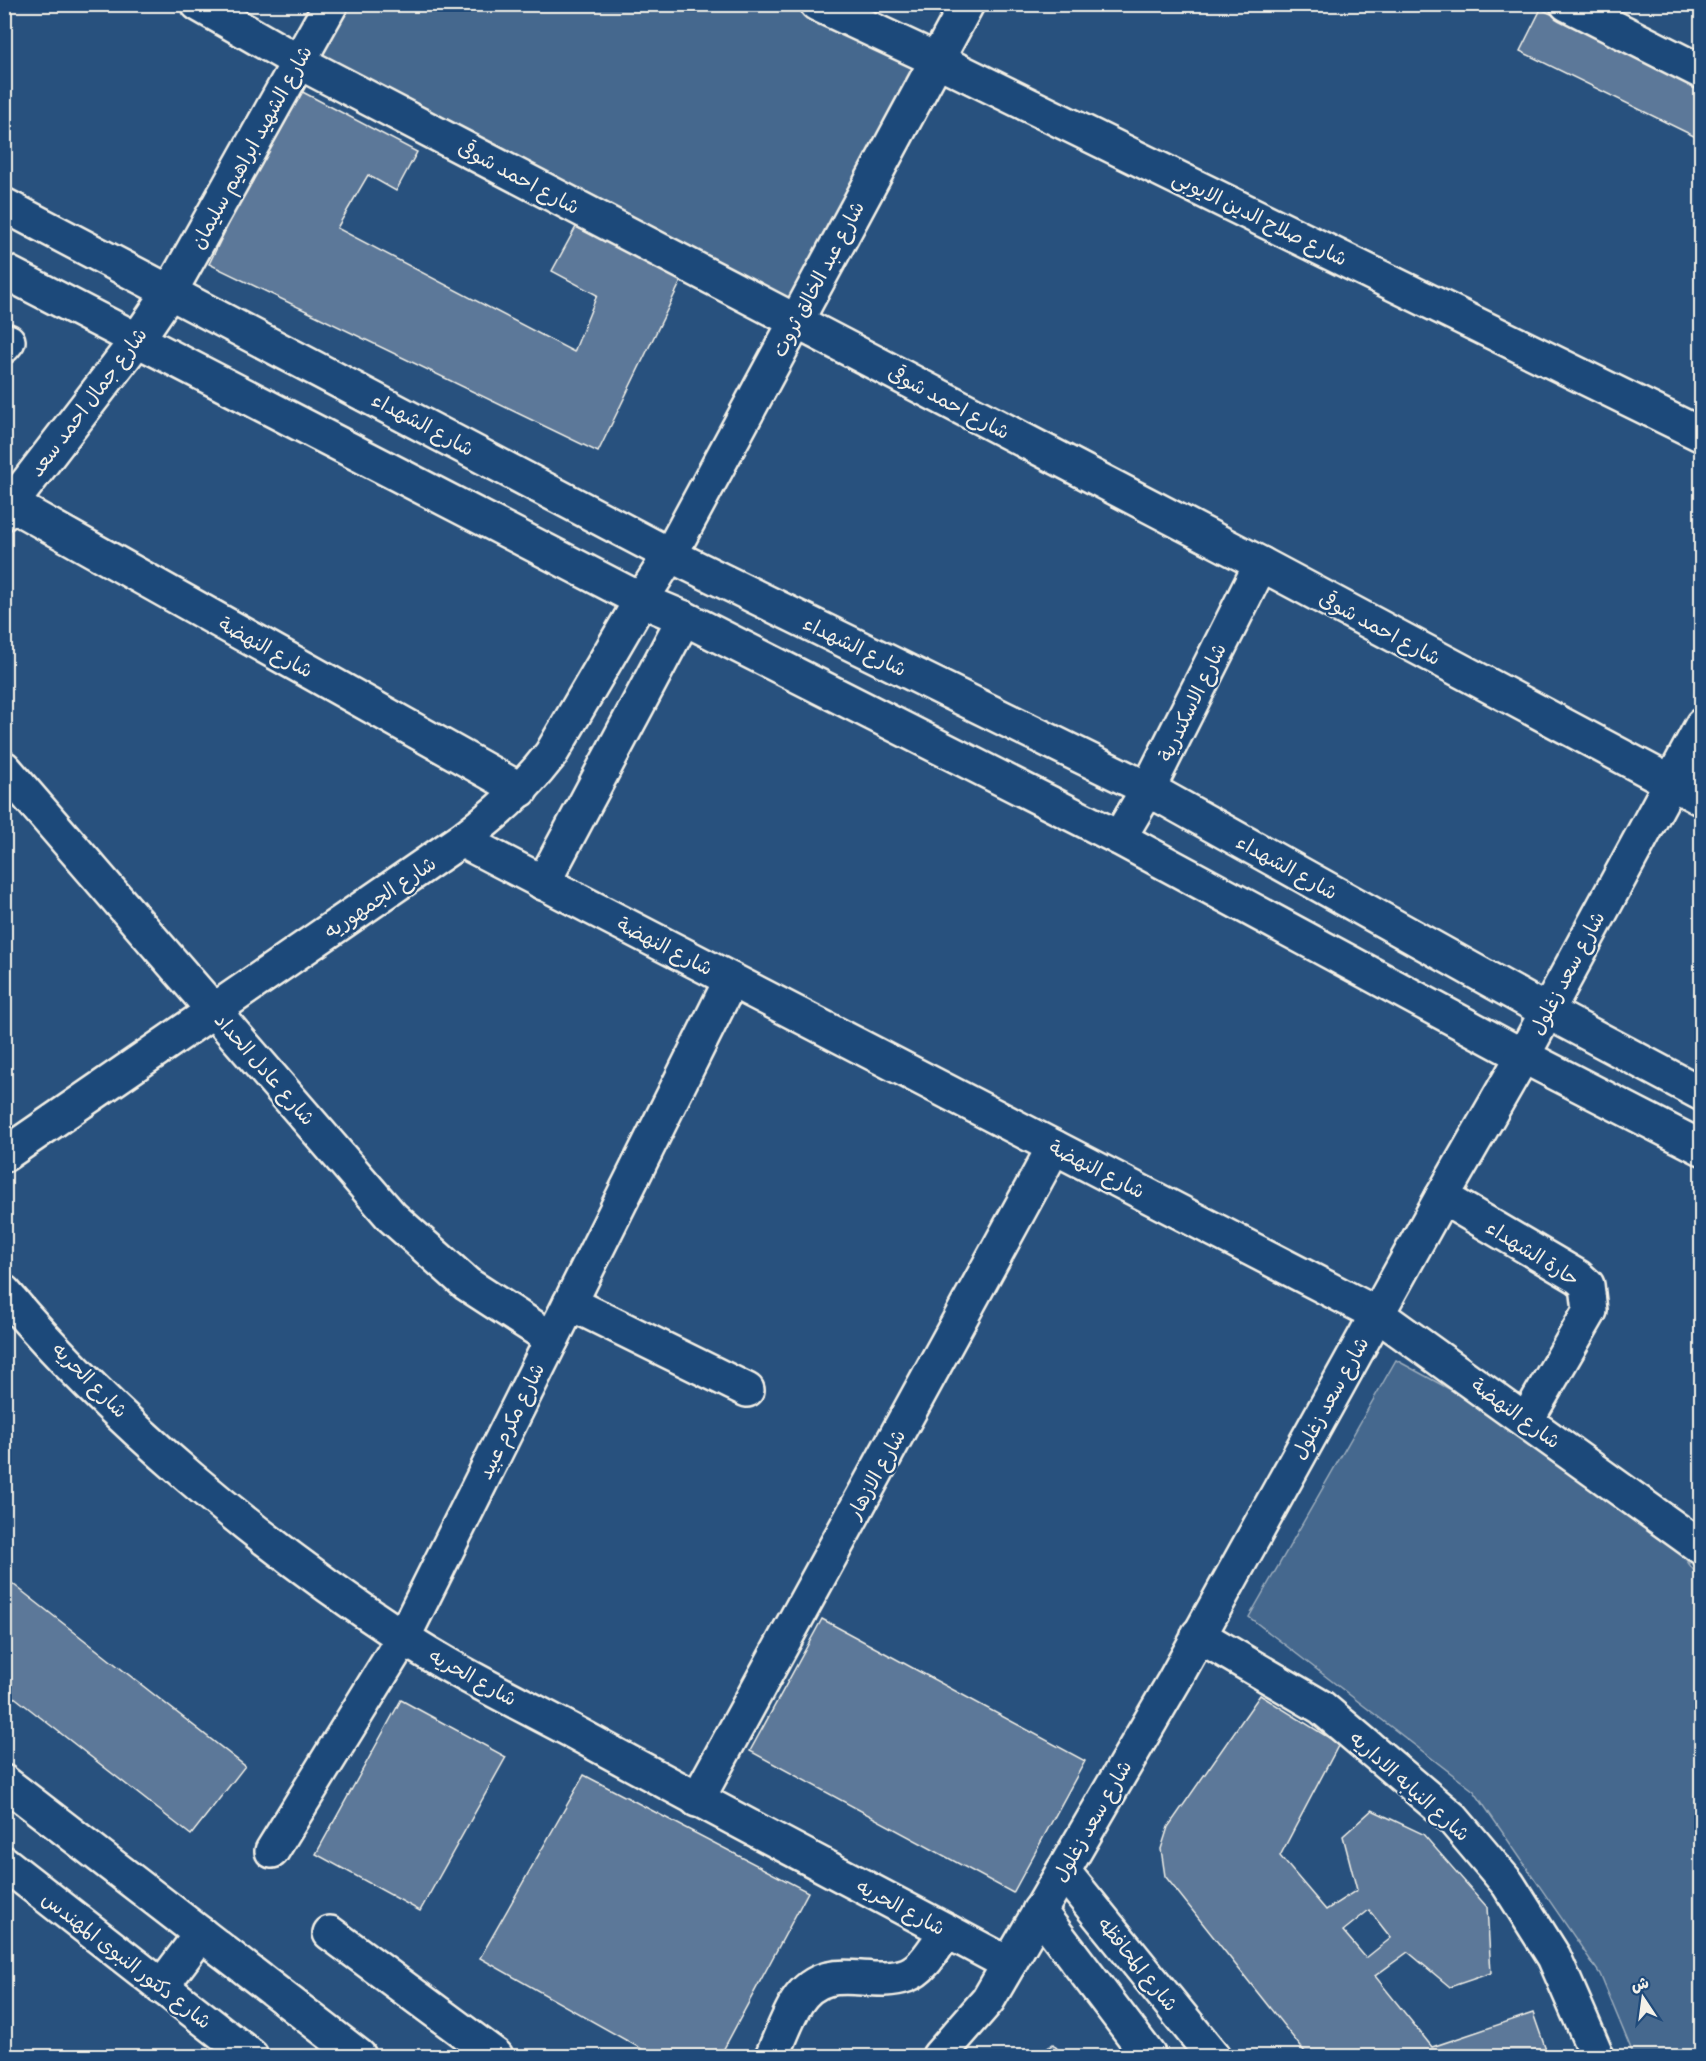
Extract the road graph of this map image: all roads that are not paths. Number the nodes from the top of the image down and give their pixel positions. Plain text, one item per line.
1 (198, 4) edge
2 (331, 4) edge
3 (817, 4) edge
4 (967, 4) edge
5 (1567, 4) edge
6 (937, 60) junction
7 (299, 62) junction
8 (1701, 72) edge
9 (4, 205) edge
10 (4, 271) edge
11 (171, 290) junction
12 (795, 321) junction
13 (137, 340) junction
14 (1701, 435) edge
15 (8, 508) edge
16 (670, 555) junction
17 (1261, 564) junction
18 (641, 600) junction
19 (684, 618) junction
20 (1701, 725) edge
21 (4, 768) edge
22 (1670, 783) junction
23 (1148, 789) junction
24 (521, 790) junction
25 (1701, 799) edge
26 (1119, 838) junction
27 (461, 840) junction
28 (543, 883) junction
29 (730, 980) junction
30 (214, 1010) junction
31 (1546, 1011) junction
32 (1523, 1056) junction
33 (1701, 1094) edge
34 (1054, 1147) junction
35 (1701, 1148) edge
36 (4, 1155) edge
37 (1442, 1197) junction
38 (4, 1292) edge
39 (570, 1303) junction
40 (1377, 1314) junction
41 (552, 1339) junction
42 (747, 1390) dead end
43 (1526, 1420) junction
44 (1701, 1545) edge
45 (1198, 1635) junction
46 (403, 1638) junction
47 (4, 1782) edge
48 (697, 1800) junction
49 (272, 1851) dead end
50 (4, 1863) edge
51 (1063, 1871) junction
52 (1039, 1911) junction
53 (947, 1931) junction
54 (330, 1933) dead end
55 (201, 1934) junction
56 (1009, 1964) junction
57 (161, 1987) junction
58 (251, 2056) edge
59 (359, 2056) edge
60 (496, 2056) edge
61 (772, 2056) edge
62 (939, 2056) edge
63 (1149, 2056) edge
64 (1212, 2056) edge
65 (1597, 2056) edge

1 - 7 street, شارع احمد شوقى
2 - 7 street, شارع الشهيد ابراهيم سليمان
3 - 6 street, شارع صلاح الدين الايوبى
4 - 6 street, شارع عبد الخالق ثروت
5 - 8 street
6 - 12 street, شارع عبد الخالق ثروت
6 - 14 street, شارع صلاح الدين الايوبى
7 - 11 street, شارع الشهيد ابراهيم سليمان
7 - 12 street, شارع احمد شوقى
9 - 11 street, شارع الشهداء
10 - 13 street
11 - 13 street, شارع جمال احمد سعد
11 - 16 street, شارع الشهداء
12 - 16 street, شارع عبد الخالق ثروت
12 - 17 street, شارع احمد شوقى
13 - 15 street, شارع جمال احمد سعد
13 - 18 street
15 - 24 street, شارع النهضة
16 - 18 street, شارع الجمهوريه
16 - 23 street, شارع الشهداء
17 - 22 street, شارع احمد شوقى
17 - 23 street, شارع الاسكندرية
18 - 19 street
18 - 24 street, شارع الجمهوريه
19 - 26 street
19 - 28 street
20 - 22 street, شارع سعد زغلول
21 - 30 street, شارع عادل الحداد
22 - 25 street, شارع احمد شوقى
22 - 31 street, شارع سعد زغلول
23 - 26 street, شارع الاسكندرية
23 - 31 street, شارع الشهداء
24 - 27 street, شارع الجمهوريه
26 - 32 street
27 - 28 street, شارع النهضة
27 - 30 street, شارع الجمهوريه
28 - 29 street, شارع النهضة
29 - 34 street, شارع النهضة
29 - 39 street, شارع مكرم عبيد
30 - 36 street, شارع الجمهوريه
30 - 41 street, شارع عادل الحداد
31 - 32 street, شارع سعد زغلول
31 - 33 street, شارع الشهداء
32 - 35 street
32 - 37 street, شارع سعد زغلول
34 - 40 street, شارع النهضة
34 - 48 street, شارع الازهار
37 - 40 street, شارع سعد زغلول
37 - 43 street, حارة الشهداء
38 - 46 street, شارع الحريه
39 - 41 street, شارع مكرم عبيد
39 - 42 street
40 - 43 street, شارع النهضة
40 - 45 street, شارع سعد زغلول
41 - 46 street, شارع مكرم عبيد
43 - 44 street, شارع النهضة
45 - 51 street, شارع سعد زغلول
45 - 65 street, شارع النيابه الاداريه
46 - 48 street, شارع الحريه
46 - 49 street, شارع مكرم عبيد
47 - 55 street
48 - 53 street, شارع الحريه
50 - 57 street, شارع دكتور النبوى المهندس
51 - 52 street, شارع سعد زغلول
51 - 64 street, شارع المحافظه
52 - 56 street, شارع سعد زغلول
52 - 63 street
53 - 56 street, شارع الحريه
53 - 61 street
54 - 60 street
55 - 57 street
55 - 59 street
56 - 62 street, شارع سعد زغلول
57 - 58 street, شارع دكتور النبوى المهندس

